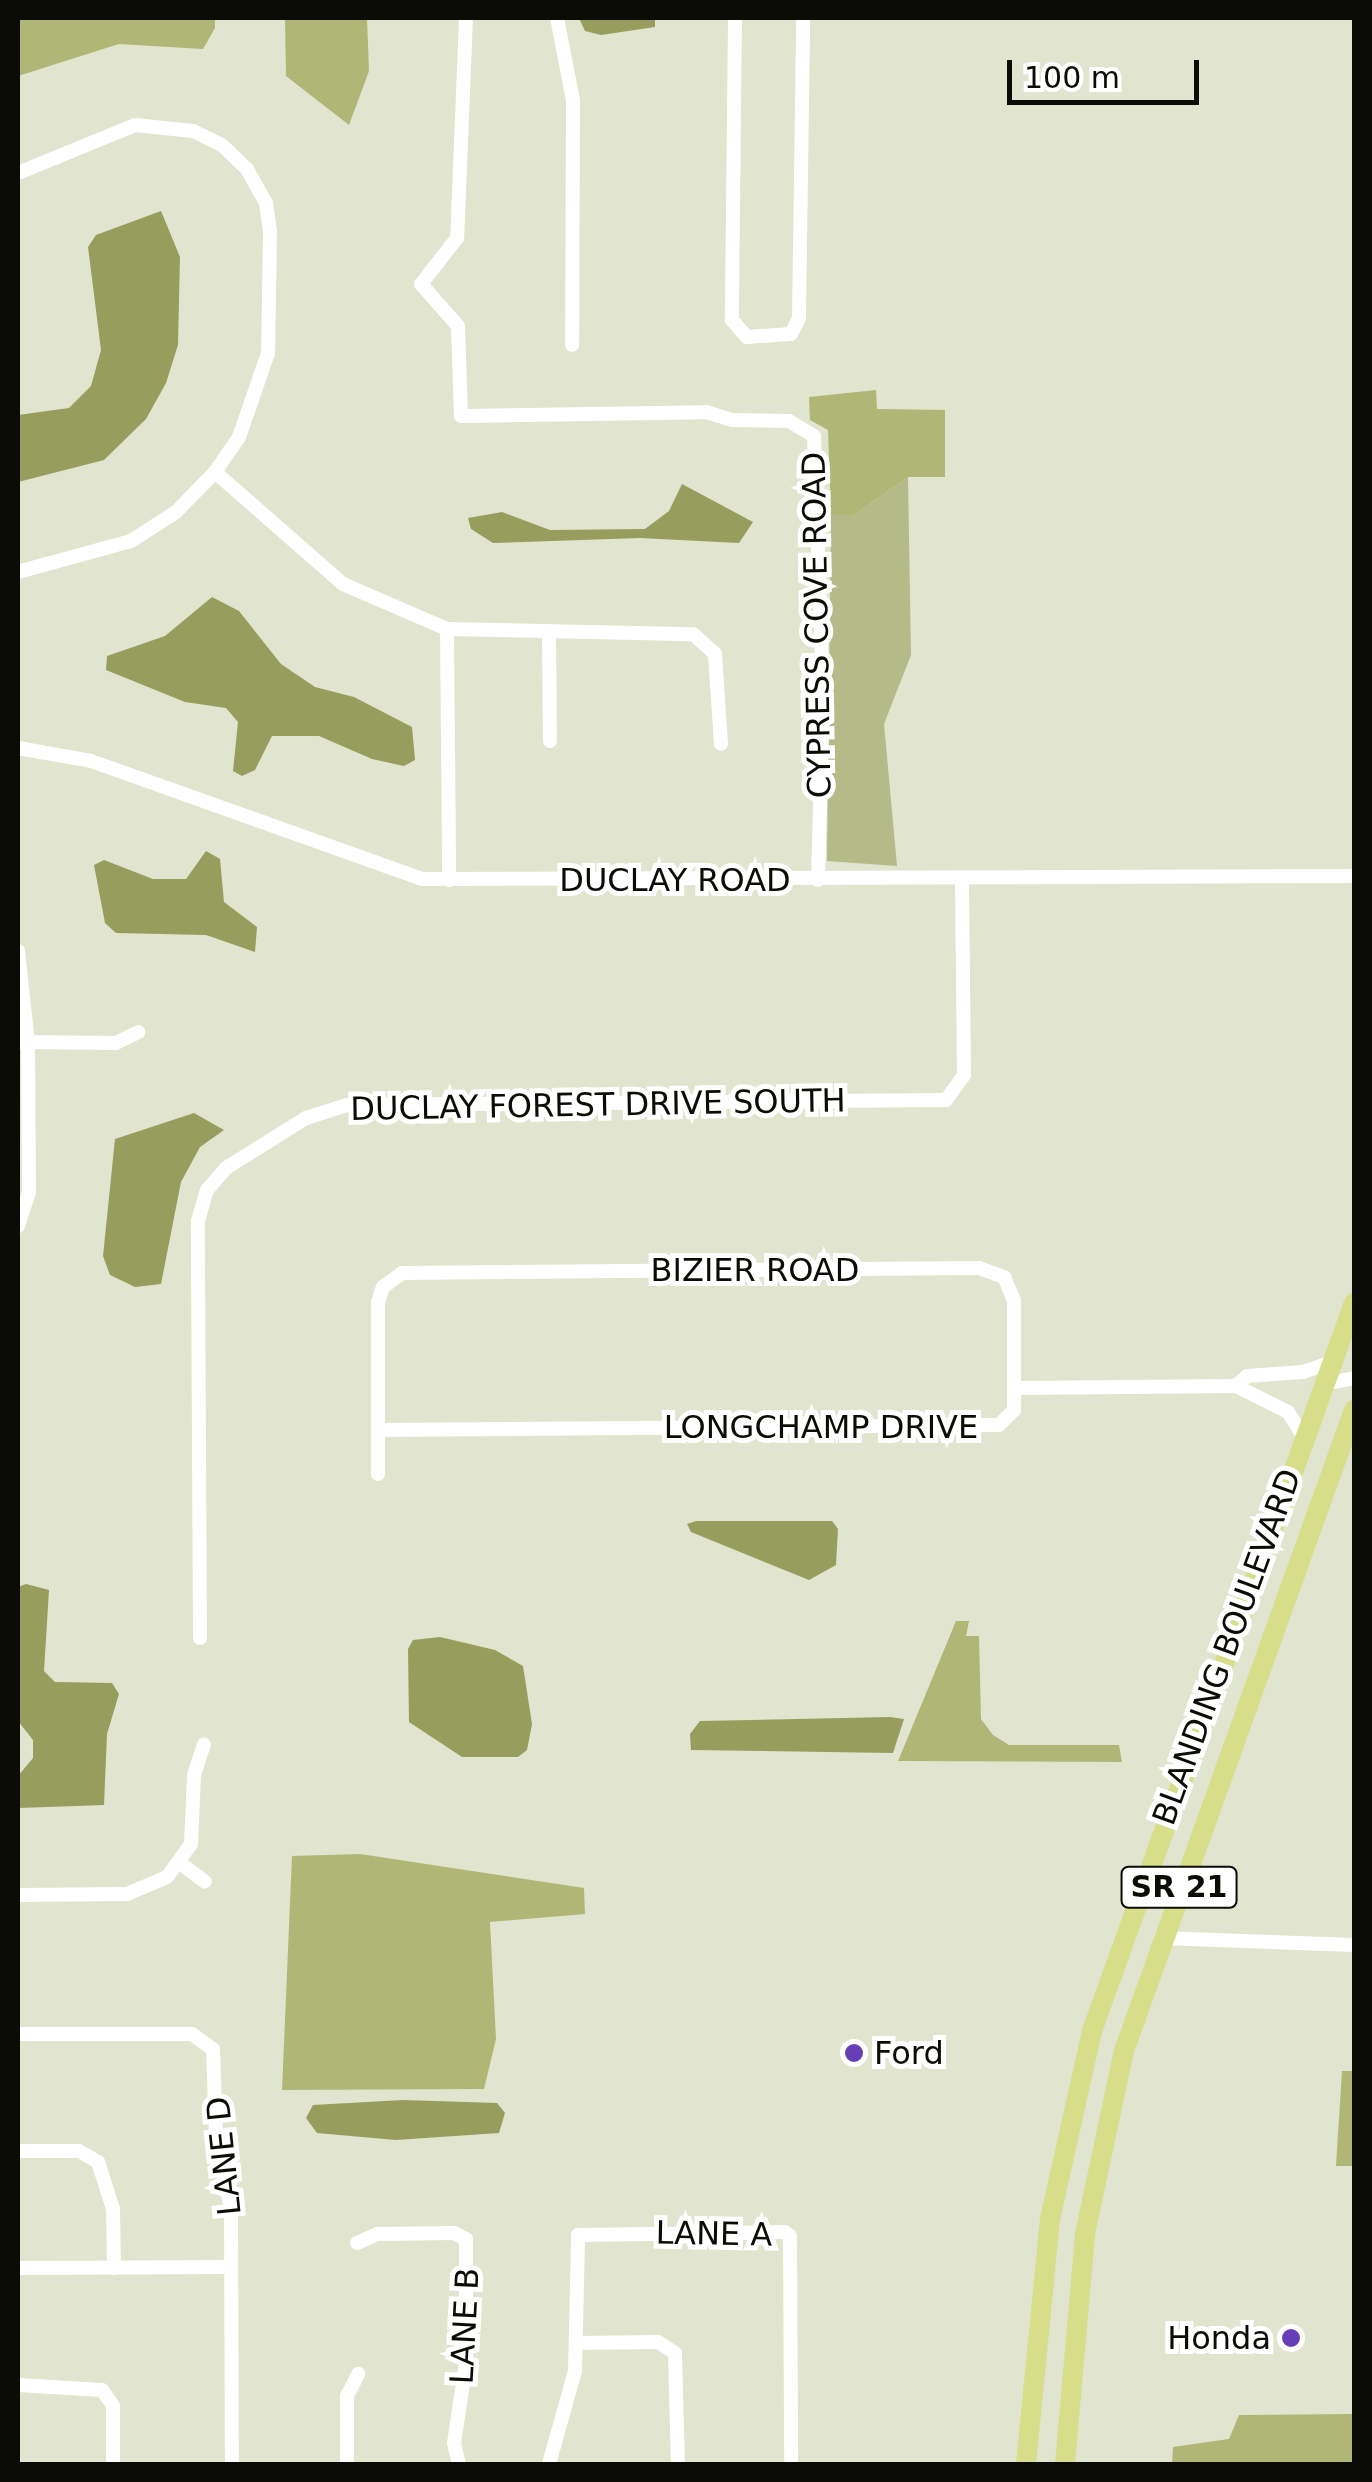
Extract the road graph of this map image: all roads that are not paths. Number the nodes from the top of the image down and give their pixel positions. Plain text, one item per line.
1 (466, 18) edge
2 (556, 18) edge
3 (735, 18) edge
4 (803, 18) edge
5 (18, 173) edge
6 (572, 345) dead end
7 (215, 472) junction
8 (18, 572) edge
9 (447, 629) junction
10 (548, 632) junction
11 (550, 741) dead end
12 (720, 744) dead end
13 (18, 748) edge
14 (1354, 876) edge
15 (962, 878) junction
16 (449, 880) junction
17 (818, 880) junction
18 (18, 951) edge
19 (139, 1032) dead end
20 (23, 1042) edge
21 (18, 1226) edge
22 (1354, 1302) edge
23 (1332, 1362) junction
24 (1354, 1378) edge
25 (1324, 1384) junction
26 (1236, 1386) junction
27 (1015, 1388) junction
28 (1354, 1410) edge
29 (378, 1430) junction
30 (1304, 1438) junction
31 (378, 1474) dead end
32 (200, 1638) dead end
33 (1203, 1712) junction
34 (1238, 1724) junction
35 (204, 1745) dead end
36 (180, 1863) junction
37 (205, 1882) dead end
38 (18, 1894) edge
39 (1161, 1938) junction
40 (1354, 1945) edge
41 (18, 2034) edge
42 (1089, 2042) junction
43 (1124, 2051) junction
44 (18, 2151) edge
45 (358, 2243) dead end
46 (231, 2267) junction
47 (18, 2268) edge
48 (114, 2268) junction
49 (576, 2343) junction
50 (358, 2374) dead end
51 (18, 2386) edge
52 (1031, 2387) junction
53 (1067, 2387) junction
54 (113, 2464) edge
55 (232, 2464) edge
56 (347, 2464) edge
57 (459, 2464) edge
58 (550, 2464) edge
59 (678, 2464) edge
60 (791, 2464) edge
61 (1026, 2464) edge
62 (1065, 2464) edge

1 - 17 street, CYPRESS COVE ROAD
2 - 6 street
3 - 4 street
5 - 7 street
7 - 8 street
7 - 9 street
9 - 10 street
9 - 16 street
10 - 11 street
10 - 12 street
13 - 16 street, DUCLAY ROAD
14 - 15 street, DUCLAY ROAD
15 - 17 street, DUCLAY ROAD
15 - 32 street, DUCLAY FOREST DRIVE SOUTH
16 - 17 street, DUCLAY ROAD
18 - 20 street
19 - 20 street
20 - 21 street
22 - 23 main road, BLANDING BOULEVARD / SR 21
23 - 25 main road, BLANDING BOULEVARD / SR 21
23 - 26 street, LONGCHAMP DRIVE
24 - 25 street
25 - 30 main road, BLANDING BOULEVARD / SR 21
26 - 27 street, LONGCHAMP DRIVE
26 - 30 street, LONGCHAMP DRIVE
27 - 29 street, LONGCHAMP DRIVE
27 - 29 street, BIZIER ROAD
28 - 34 main road, BLANDING BOULEVARD / SR 21
29 - 31 street
30 - 33 main road, BLANDING BOULEVARD / SR 21
33 - 34 main road
33 - 42 main road, BLANDING BOULEVARD / SR 21
34 - 39 main road, BLANDING BOULEVARD / SR 21
35 - 36 street
36 - 37 street
36 - 38 street
39 - 40 street
39 - 43 main road, BLANDING BOULEVARD / SR 21
41 - 46 street, LANE D
42 - 43 main road
42 - 52 main road, BLANDING BOULEVARD / SR 21
43 - 53 main road, BLANDING BOULEVARD / SR 21
44 - 48 street
45 - 57 street, LANE B
46 - 48 street
46 - 55 street, LANE D
47 - 48 street
49 - 58 street
49 - 59 street
49 - 60 street, LANE A
50 - 56 street
51 - 54 street
52 - 53 main road
52 - 61 main road, BLANDING BOULEVARD / SR 21
53 - 62 main road, BLANDING BOULEVARD / SR 21

